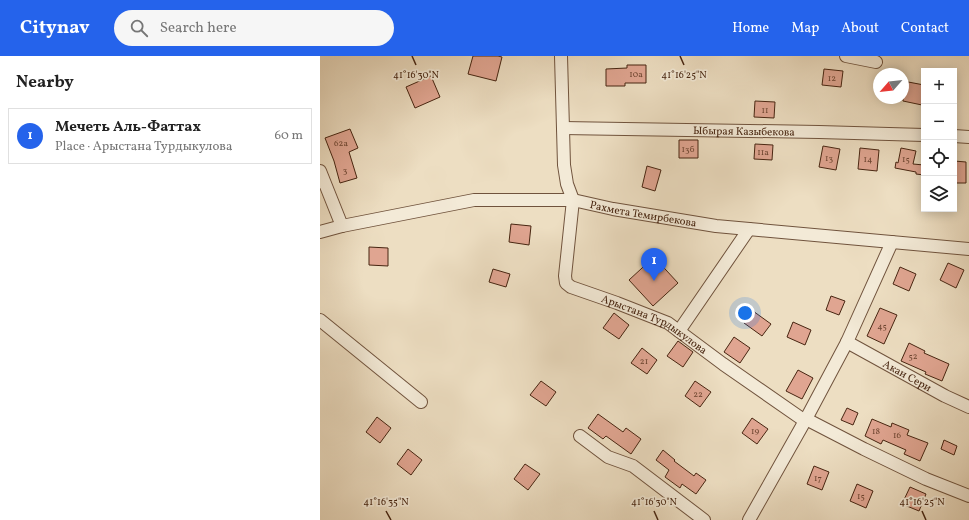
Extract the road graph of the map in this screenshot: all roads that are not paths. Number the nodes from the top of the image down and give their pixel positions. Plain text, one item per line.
1 (560, 56) edge
2 (846, 56) edge
3 (876, 62) dead end
4 (563, 128) junction
5 (921, 135) edge
6 (957, 136) edge
7 (969, 137) edge
8 (320, 171) edge
9 (573, 200) junction
10 (342, 226) junction
11 (749, 229) junction
12 (320, 232) edge
13 (892, 242) junction
14 (969, 249) edge
15 (320, 320) edge
16 (679, 331) junction
17 (847, 342) junction
18 (421, 402) dead end
19 (969, 407) edge
20 (806, 420) junction
21 (580, 436) dead end
22 (969, 496) edge
23 (704, 520) edge
24 (749, 520) edge

1 - 4 street
2 - 3 street
4 - 5 street, Ыбырая Казыбекова
4 - 9 street
6 - 7 street
8 - 10 street
9 - 10 street, Рахмета Темирбекова
9 - 11 street, Рахмета Темирбекова
9 - 16 street, Арыстана Турдыкулова
10 - 12 street, Рахмета Темирбекова
11 - 13 street, Рахмета Темирбекова
11 - 16 street
13 - 14 street, Рахмета Темирбекова
13 - 17 street
15 - 18 street
16 - 20 street, Арыстана Турдыкулова
17 - 19 street, Акан Сери
17 - 20 street
20 - 22 street, Арыстана Турдыкулова
20 - 24 street
21 - 23 street

